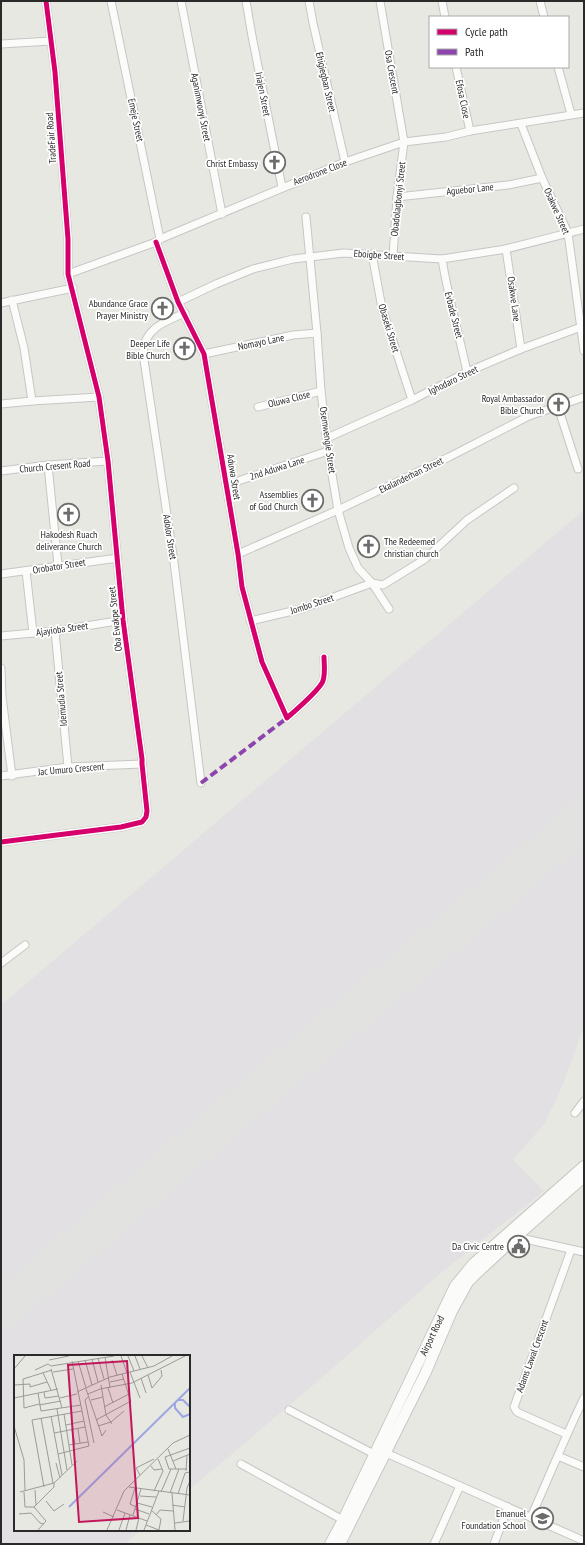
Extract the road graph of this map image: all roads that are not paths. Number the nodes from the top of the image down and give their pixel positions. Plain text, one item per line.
1 (46, 1) edge
2 (111, 1) edge
3 (181, 1) edge
4 (246, 1) edge
5 (310, 1) edge
6 (380, 1) edge
7 (442, 1) edge
8 (540, 1) edge
9 (445, 16) edge
10 (544, 16) edge
11 (51, 42) junction
12 (1, 44) edge
13 (456, 68) edge
14 (558, 68) edge
15 (584, 112) edge
16 (571, 114) junction
17 (520, 124) junction
18 (470, 131) junction
19 (404, 142) junction
20 (345, 162) junction
21 (542, 178) junction
22 (282, 188) junction
23 (398, 197) junction
24 (222, 214) junction
25 (306, 217) dead end
26 (584, 229) edge
27 (568, 233) junction
28 (158, 240) junction
29 (506, 249) junction
30 (372, 254) junction
31 (393, 256) junction
32 (311, 257) junction
33 (442, 259) junction
34 (68, 274) junction
35 (73, 288) junction
36 (12, 300) junction
37 (178, 302) junction
38 (1, 303) edge
39 (185, 313) junction
40 (581, 327) junction
41 (318, 333) junction
42 (521, 349) junction
43 (584, 351) edge
44 (204, 354) junction
45 (467, 372) junction
46 (321, 391) junction
47 (99, 397) junction
48 (584, 397) edge
49 (412, 400) junction
50 (32, 401) junction
51 (1, 404) edge
52 (258, 407) dead end
53 (558, 407) junction
54 (327, 438) junction
55 (328, 451) junction
56 (108, 461) junction
57 (48, 465) junction
58 (578, 469) dead end
59 (1, 471) edge
60 (226, 485) junction
61 (514, 488) dead end
62 (338, 510) junction
63 (238, 554) junction
64 (118, 558) junction
65 (58, 565) junction
66 (1, 571) edge
67 (26, 571) junction
68 (1, 574) edge
69 (372, 583) junction
70 (389, 609) dead end
71 (123, 620) junction
72 (250, 621) junction
73 (55, 630) junction
74 (33, 633) junction
75 (1, 636) edge
76 (324, 657) dead end
77 (1, 668) edge
78 (142, 764) junction
79 (68, 767) junction
80 (1, 776) edge
81 (12, 776) junction
82 (201, 783) dead end
83 (1, 842) edge
84 (25, 945) dead end
85 (1, 963) edge
86 (584, 1101) edge
87 (575, 1113) dead end
88 (584, 1166) edge
89 (584, 1177) edge
90 (516, 1237) junction
91 (571, 1250) junction
92 (584, 1252) edge
93 (584, 1398) edge
94 (289, 1410) dead end
95 (566, 1434) junction
96 (386, 1453) junction
97 (374, 1454) junction
98 (558, 1456) junction
99 (241, 1464) dead end
100 (584, 1467) edge
101 (460, 1486) junction
102 (508, 1507) junction
103 (531, 1517) junction
104 (343, 1520) junction
105 (584, 1541) edge
106 (330, 1544) edge
107 (340, 1544) edge
108 (434, 1544) edge
109 (494, 1544) edge

1 - 11 street, TradeFair Road
2 - 28 street, Emeje Street
3 - 24 street, Aganimwonyi Street
4 - 22 street, Iriajen Street
5 - 20 street, Ehigiegban Street
6 - 19 street, Osa Crescent
7 - 9 street
8 - 10 street
11 - 12 street
11 - 34 street, TradeFair Road
13 - 18 street, Efosa Close
14 - 16 street
15 - 16 street, Aerodrone Close
16 - 17 street, Aerodrone Close
17 - 18 street, Aerodrone Close
17 - 21 street, Osakwe Street
18 - 19 street, Aerodrone Close
19 - 20 street, Aerodrone Close
19 - 23 street, Obadolagbonyi Street
20 - 22 street, Aerodrone Close
21 - 23 street, Aguebor Lane
21 - 27 street, Osakwe Street
22 - 24 street, Aerodrone Close
23 - 31 street, Obadolagbonyi Street
24 - 28 street, Aerodrone Close
25 - 32 street, Osemwengie Street
26 - 27 street, Eboigbe Street
27 - 29 street, Eboigbe Street
27 - 40 street, Osakwe Street
28 - 34 street, Aerodrone Close
28 - 37 street, Aduwa Street
29 - 33 street, Eboigbe Street
29 - 42 street, Osakwe Lane
30 - 31 street, Eboigbe Street
30 - 32 street, Eboigbe Street
30 - 49 street, Obaseki Street
31 - 33 street, Eboigbe Street
32 - 37 street, Eboigbe Street
32 - 41 street, Osemwengie Street
33 - 45 street, Evbade Street
34 - 35 street, Oba Ewakpe Street
35 - 36 street
35 - 47 street, Oba Ewakpe Street
36 - 38 street
36 - 50 street
37 - 39 street, Aduwa Street
39 - 44 street, Aduwa Street
39 - 82 street, Adolor Street
40 - 42 street, Ighodaro Street
40 - 43 street, Osakwe Street
41 - 44 street, Nomayo Lane
41 - 46 street, Osemwengie Street
42 - 45 street, Ighodaro Street
44 - 60 street, Aduwa Street
45 - 49 street, Ighodaro Street
46 - 52 street, Oluwa Close
46 - 54 street, Osemwengie Street
47 - 50 street
47 - 56 street, Oba Ewakpe Street
48 - 53 street, Ekalanderhan Street
49 - 54 street, Ighodaro Street
50 - 51 street
53 - 58 street
53 - 62 street, Ekalanderhan Street
54 - 55 street, Osemwengie Street
55 - 60 street, 2nd Aduwa Lane
55 - 62 street, Osemwengie Street
56 - 57 street, Church Cresent Road
56 - 64 street, Oba Ewakpe Street
57 - 59 street, Church Cresent Road
57 - 65 street
60 - 63 street, Aduwa Street
61 - 69 street, Jombo Street
62 - 63 street, Ekalanderhan Street
62 - 69 street, Osemwengie Street
63 - 72 street, Aduwa Street
64 - 65 street, Orobator Street
64 - 71 street, Oba Ewakpe Street
65 - 67 street, Orobator Street
66 - 68 street
67 - 68 street, Orobator Street
67 - 74 street
69 - 70 street, Osemwengie Street
69 - 72 street, Jombo Street
71 - 73 street, Ajayioba Street
71 - 78 street, Oba Ewakpe Street
72 - 76 street, Aduwa Street
73 - 74 street, Ajayioba Street
73 - 79 street, Idemudia Street
74 - 75 street, Ajayioba Street
77 - 81 street
78 - 79 street, Jac Umuro Crescent
78 - 83 street, Oba Ewakpe Street
79 - 81 street, Jac Umuro Crescent
80 - 81 street, Jac Umuro Crescent
84 - 85 street
86 - 87 street
88 - 97 main road, Airport Road
89 - 90 main road, Airport Road
90 - 91 street
90 - 96 main road, Airport Road
91 - 92 street
91 - 95 street, Adams Lawal Crescent
93 - 95 street
94 - 97 street
95 - 98 street
96 - 101 street
96 - 107 main road, Airport Road
97 - 104 main road, Airport Road
98 - 100 street
98 - 103 street
99 - 104 street
101 - 102 street
101 - 108 street
102 - 103 street
102 - 109 street
103 - 105 street
104 - 106 main road, Airport Road

